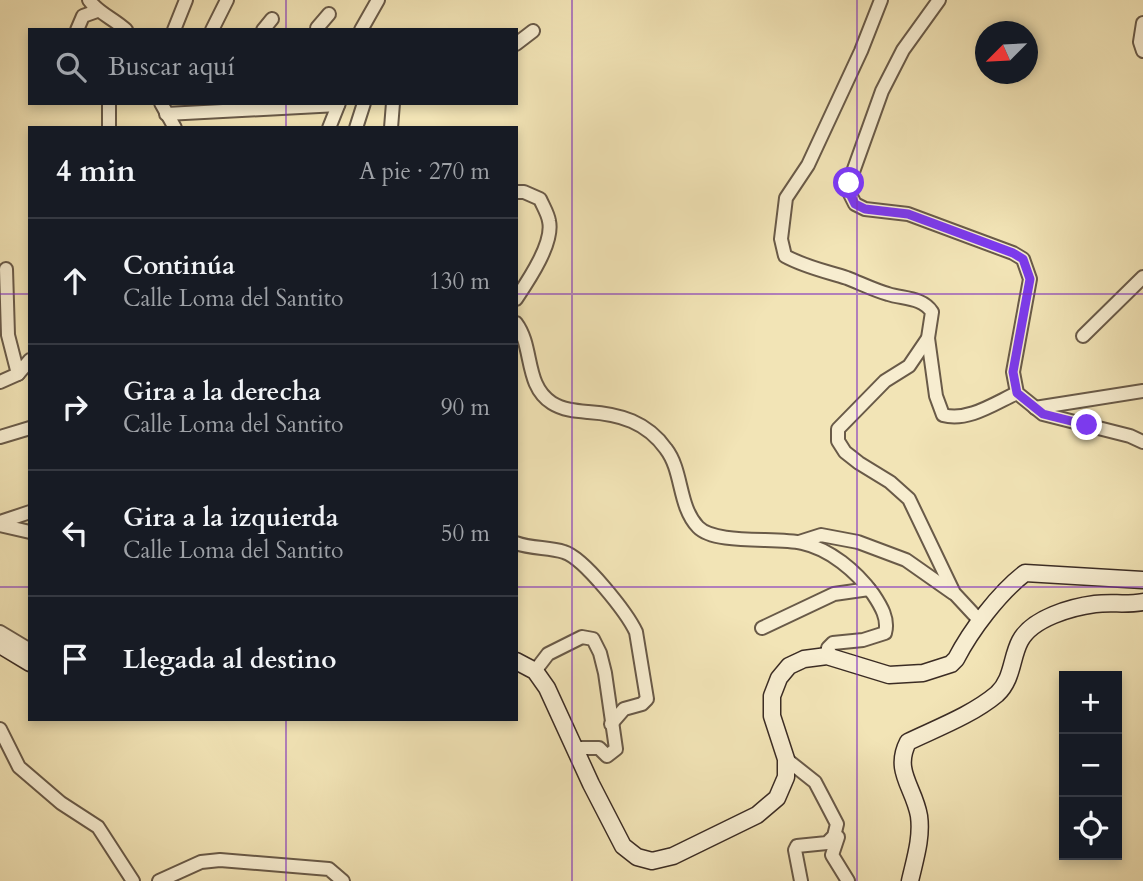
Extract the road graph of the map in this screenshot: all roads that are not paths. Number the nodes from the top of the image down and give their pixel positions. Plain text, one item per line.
1 (89, 0) edge
2 (186, 0) edge
3 (226, 0) edge
4 (378, 0) edge
5 (881, 0) edge
6 (939, 0) edge
7 (97, 11) junction
8 (329, 14) dead end
9 (272, 19) dead end
10 (1143, 23) edge
11 (77, 28) edge
12 (124, 28) edge
13 (175, 28) edge
14 (213, 28) edge
15 (265, 28) edge
16 (316, 28) edge
17 (362, 28) edge
18 (533, 31) dead end
19 (518, 42) edge
20 (1143, 51) edge
21 (109, 105) edge
22 (308, 105) edge
23 (338, 105) edge
24 (363, 105) edge
25 (393, 105) edge
26 (249, 107) edge
27 (164, 108) edge
28 (213, 108) edge
29 (109, 126) edge
30 (174, 126) edge
31 (330, 126) edge
32 (357, 126) edge
33 (391, 126) edge
34 (518, 192) edge
35 (6, 269) dead end
36 (1143, 277) edge
37 (518, 296) edge
38 (518, 326) edge
39 (1083, 337) dead end
40 (928, 338) junction
41 (26, 369) edge
42 (0, 382) edge
43 (1143, 391) edge
44 (1017, 393) junction
45 (1035, 408) junction
46 (28, 429) edge
47 (0, 437) edge
48 (1143, 442) edge
49 (28, 513) edge
50 (0, 523) edge
51 (28, 531) edge
52 (799, 542) junction
53 (518, 545) edge
54 (1143, 580) edge
55 (869, 589) junction
56 (954, 593) junction
57 (1143, 603) edge
58 (981, 621) junction
59 (762, 628) dead end
60 (0, 632) edge
61 (0, 645) edge
62 (28, 649) edge
63 (827, 656) junction
64 (28, 662) edge
65 (518, 662) edge
66 (535, 671) junction
67 (611, 724) junction
68 (0, 729) edge
69 (575, 748) junction
70 (786, 760) junction
71 (834, 836) junction
72 (133, 881) edge
73 (159, 881) edge
74 (342, 881) edge
75 (801, 881) edge
76 (848, 881) edge
77 (910, 881) edge

1 - 7 street
2 - 13 street
3 - 14 street
4 - 17 street
5 - 40 street
6 - 44 street
7 - 11 street
7 - 12 street
8 - 16 street
9 - 15 street
10 - 20 street
18 - 19 street
21 - 29 street
22 - 26 street
23 - 31 street
24 - 32 street
25 - 33 street
26 - 28 street
27 - 28 street
27 - 30 street
34 - 37 street
35 - 41 street
36 - 39 street
38 - 52 street
40 - 44 street
40 - 56 street
41 - 42 street
43 - 45 street
44 - 45 street
45 - 48 street
46 - 47 street
49 - 50 street
50 - 51 street
52 - 55 street
52 - 56 street
53 - 67 street
54 - 58 main road
55 - 59 street
55 - 63 street
56 - 58 street
57 - 77 main road
58 - 63 main road
60 - 62 street
61 - 64 main road
63 - 70 main road
65 - 66 main road
66 - 67 street
66 - 69 main road
67 - 69 street
68 - 72 street
69 - 70 main road
70 - 71 street
71 - 75 street
71 - 76 street
73 - 74 street

